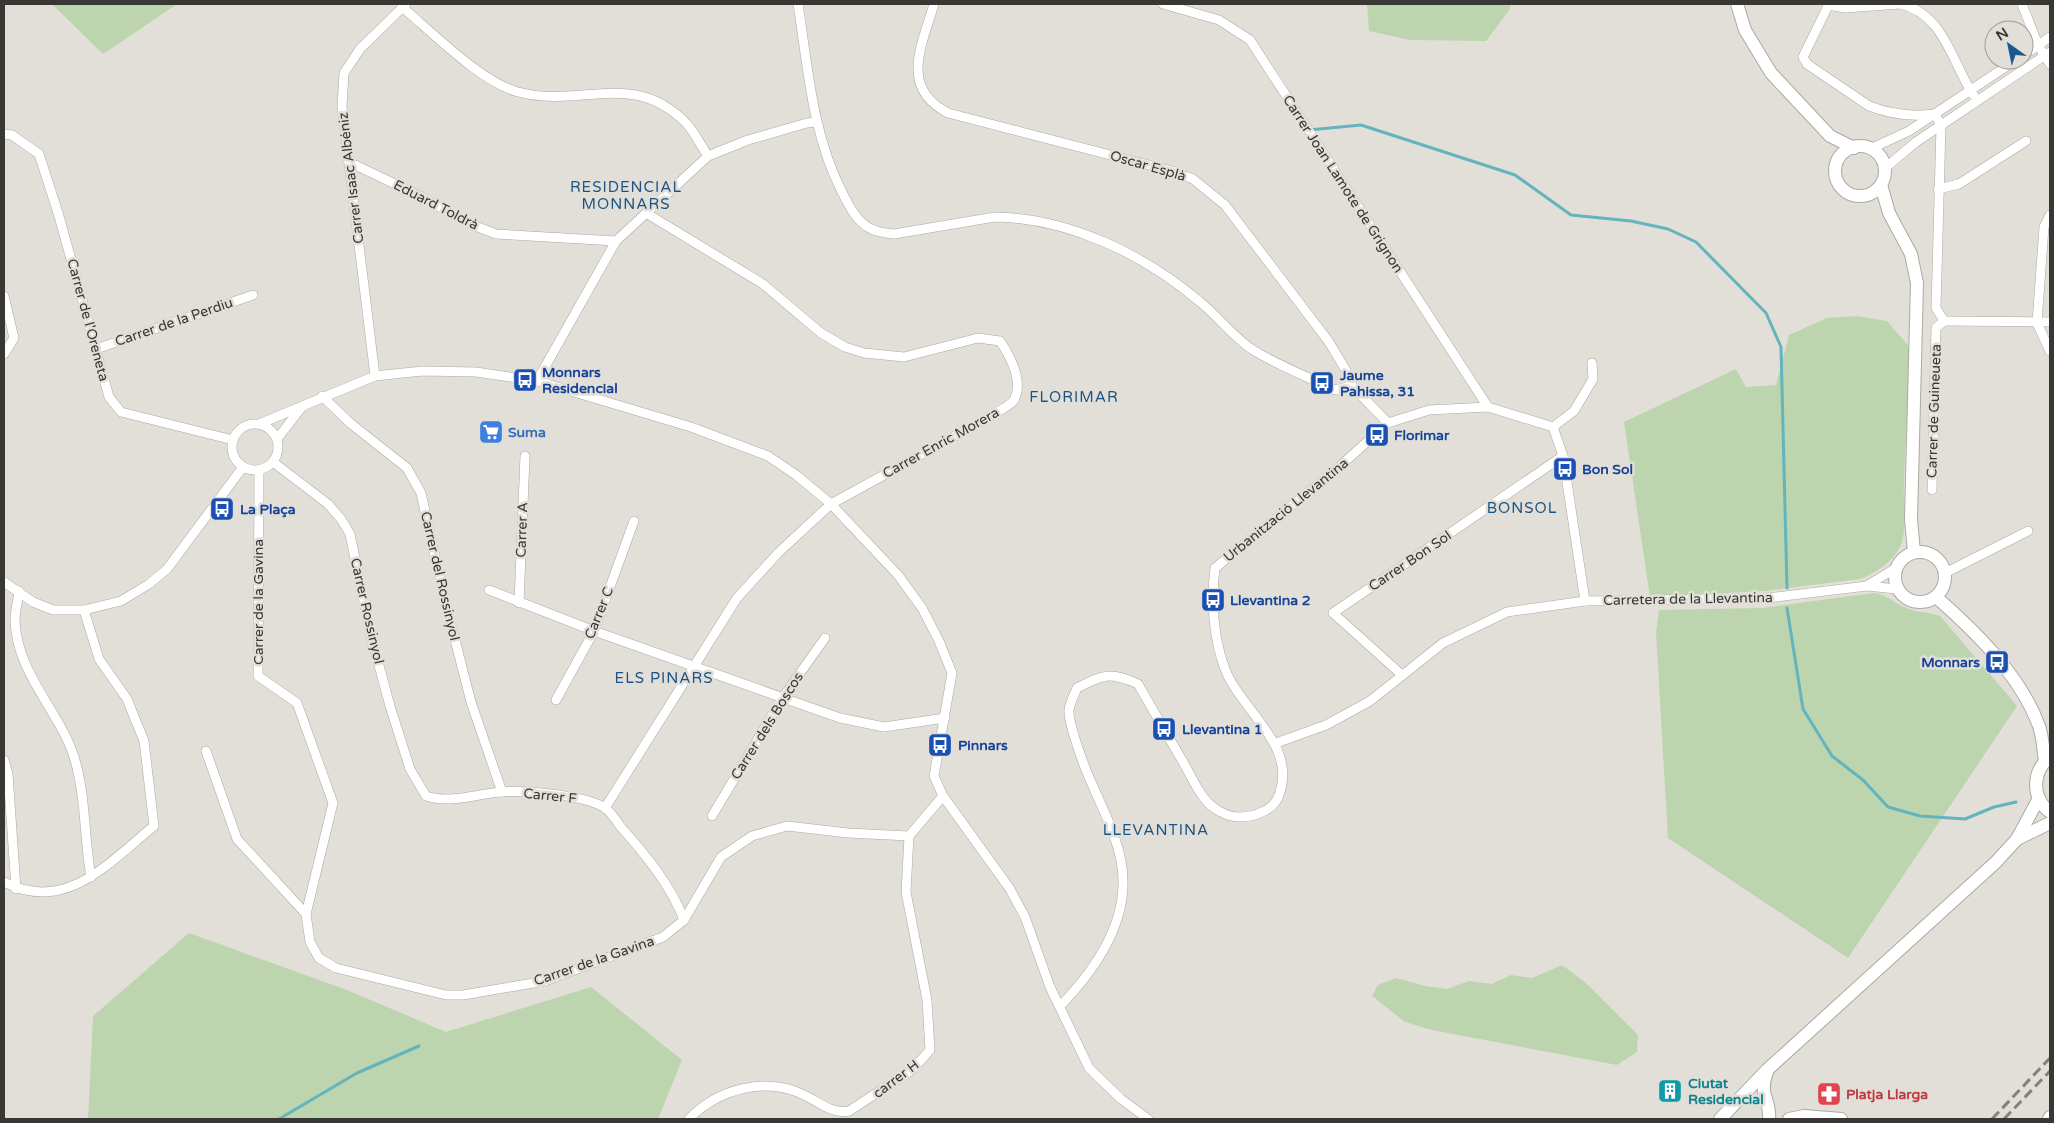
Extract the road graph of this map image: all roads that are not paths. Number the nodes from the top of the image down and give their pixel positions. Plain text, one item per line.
1 (798, 4) edge
2 (934, 4) edge
3 (1163, 4) edge
4 (1737, 4) edge
5 (1900, 4) edge
6 (2022, 4) edge
7 (1829, 5) edge
8 (404, 6) edge
9 (2050, 36) edge
10 (2038, 45) junction
11 (2034, 48) edge
12 (2048, 57) edge
13 (2001, 70) edge
14 (1970, 91) junction
15 (1978, 102) junction
16 (1935, 114) junction
17 (816, 122) junction
18 (1941, 126) junction
19 (4, 134) edge
20 (1830, 136) junction
21 (2026, 141) dead end
22 (1854, 148) junction
23 (1870, 149) junction
24 (708, 156) junction
25 (348, 162) junction
26 (1837, 164) junction
27 (1885, 168) junction
28 (1881, 185) junction
29 (1938, 189) junction
30 (1861, 196) junction
31 (646, 213) junction
32 (1889, 213) junction
33 (2050, 215) edge
34 (616, 241) junction
35 (253, 295) dead end
36 (4, 296) edge
37 (1944, 321) junction
38 (2050, 322) edge
39 (2037, 323) junction
40 (96, 349) junction
41 (2050, 351) edge
42 (4, 354) edge
43 (1592, 363) dead end
44 (375, 376) junction
45 (537, 381) junction
46 (1352, 386) junction
47 (322, 396) junction
48 (1488, 407) junction
49 (301, 408) junction
50 (1388, 423) junction
51 (259, 424) junction
52 (1553, 427) junction
53 (277, 439) junction
54 (233, 440) junction
55 (525, 456) dead end
56 (1563, 456) junction
57 (273, 462) junction
58 (243, 467) junction
59 (259, 470) junction
60 (1932, 490) dead end
61 (831, 504) junction
62 (634, 521) dead end
63 (2028, 531) dead end
64 (1914, 552) junction
65 (1896, 568) junction
66 (1945, 573) junction
67 (4, 582) edge
68 (1867, 586) junction
69 (1897, 589) junction
70 (488, 590) dead end
71 (19, 591) junction
72 (1936, 597) junction
73 (1585, 601) junction
74 (519, 603) junction
75 (84, 610) junction
76 (594, 631) junction
77 (825, 638) dead end
78 (695, 668) junction
79 (1402, 675) junction
80 (783, 697) junction
81 (556, 700) dead end
82 (945, 718) junction
83 (2039, 727) junction
84 (2050, 737) edge
85 (1276, 743) junction
86 (206, 751) dead end
87 (2047, 759) edge
88 (4, 760) edge
89 (420, 789) joint
90 (502, 792) junction
91 (943, 796) junction
92 (2039, 798) junction
93 (605, 808) junction
94 (2050, 812) edge
95 (712, 816) dead end
96 (2050, 824) edge
97 (909, 836) junction
98 (2018, 839) junction
99 (91, 877) junction
100 (4, 882) edge
101 (16, 889) junction
102 (306, 914) junction
103 (684, 920) junction
104 (1060, 1006) junction
105 (1767, 1070) junction
106 (1770, 1115) edge
107 (1723, 1118) edge
108 (1808, 1118) edge
109 (689, 1119) edge
110 (1148, 1119) edge
111 (1788, 1119) edge
112 (1841, 1119) edge

1 - 17 street
2 - 46 street, Oscar Esplà
3 - 48 street, Carrer Joan Lamote de Grignon
4 - 20 street
5 - 7 street
5 - 14 street
6 - 10 street
7 - 16 street
8 - 24 street
8 - 25 street, Carrer Isaac Albéniz
9 - 10 street
10 - 11 street
10 - 12 street
12 - 15 street
13 - 14 street
14 - 15 street
14 - 16 street
15 - 18 street
16 - 18 street
16 - 23 street
17 - 24 street
17 - 46 street
18 - 27 street
18 - 29 street
19 - 40 street, Carrer de l'Oreneta
20 - 22 street
20 - 26 street
21 - 29 street
22 - 23 street
22 - 26 street
23 - 27 street
24 - 31 street
25 - 34 street, Eduard Toldrà
25 - 44 street, Carrer Isaac Albéniz
26 - 30 street
27 - 28 street
28 - 30 street
28 - 32 street
29 - 37 street
30 - 32 street
31 - 34 street
31 - 61 street, Carrer Enric Morera
32 - 64 street
33 - 39 street
34 - 45 street
35 - 40 street, Carrer de la Perdiu
36 - 42 street
37 - 39 street
37 - 60 street, Carrer de Guineueta
38 - 39 street
39 - 41 street
40 - 54 street, Carrer de l'Oreneta
43 - 52 street
44 - 45 street
44 - 47 street
45 - 61 street
46 - 50 street, Oscar Esplà
47 - 49 street
47 - 90 street, Carrer del Rossinyol
48 - 50 street
48 - 52 street
49 - 51 street
49 - 53 street
50 - 85 street, Urbanització Llevantina
51 - 53 street
51 - 54 street
52 - 56 street, Carretera de la Llevantina
53 - 57 street
54 - 58 street
55 - 74 street, Carrer A
56 - 73 street, Carretera de la Llevantina
56 - 79 street, Carrer Bon Sol
57 - 59 street
57 - 89 street, Carrer Rossinyol
58 - 59 street
58 - 75 street
59 - 102 street, Carrer de la Gavina
61 - 78 street
61 - 82 street
62 - 76 street, Carrer C
63 - 66 street
64 - 65 street
64 - 66 street
65 - 68 street, Carretera de la Llevantina
65 - 69 street
66 - 72 street
67 - 71 street
68 - 69 street, Carretera de la Llevantina
68 - 73 street, Carretera de la Llevantina
69 - 72 street
70 - 74 street
71 - 75 street
71 - 99 street
72 - 83 street
73 - 79 street
74 - 76 street
75 - 99 street
76 - 78 street
76 - 81 street, Carrer C
77 - 80 street, Carrer dels Boscos
78 - 80 street
78 - 93 street
79 - 85 street
80 - 82 street
80 - 95 street, Carrer dels Boscos
82 - 91 street
83 - 84 street
83 - 87 street
85 - 104 street, Urbanització Llevantina
86 - 102 street
87 - 92 street
88 - 101 street
89 - 90 street, Carrer F
90 - 93 street, Carrer F
91 - 97 street
91 - 104 street
92 - 94 street
92 - 98 street
93 - 103 street
96 - 98 street
97 - 103 street, Carrer de la Gavina
97 - 109 street, carrer H
98 - 105 street
99 - 101 street
100 - 101 street
102 - 103 street, Carrer de la Gavina
104 - 110 street
105 - 106 street
105 - 107 street
106 - 111 street
108 - 111 street
108 - 112 street

